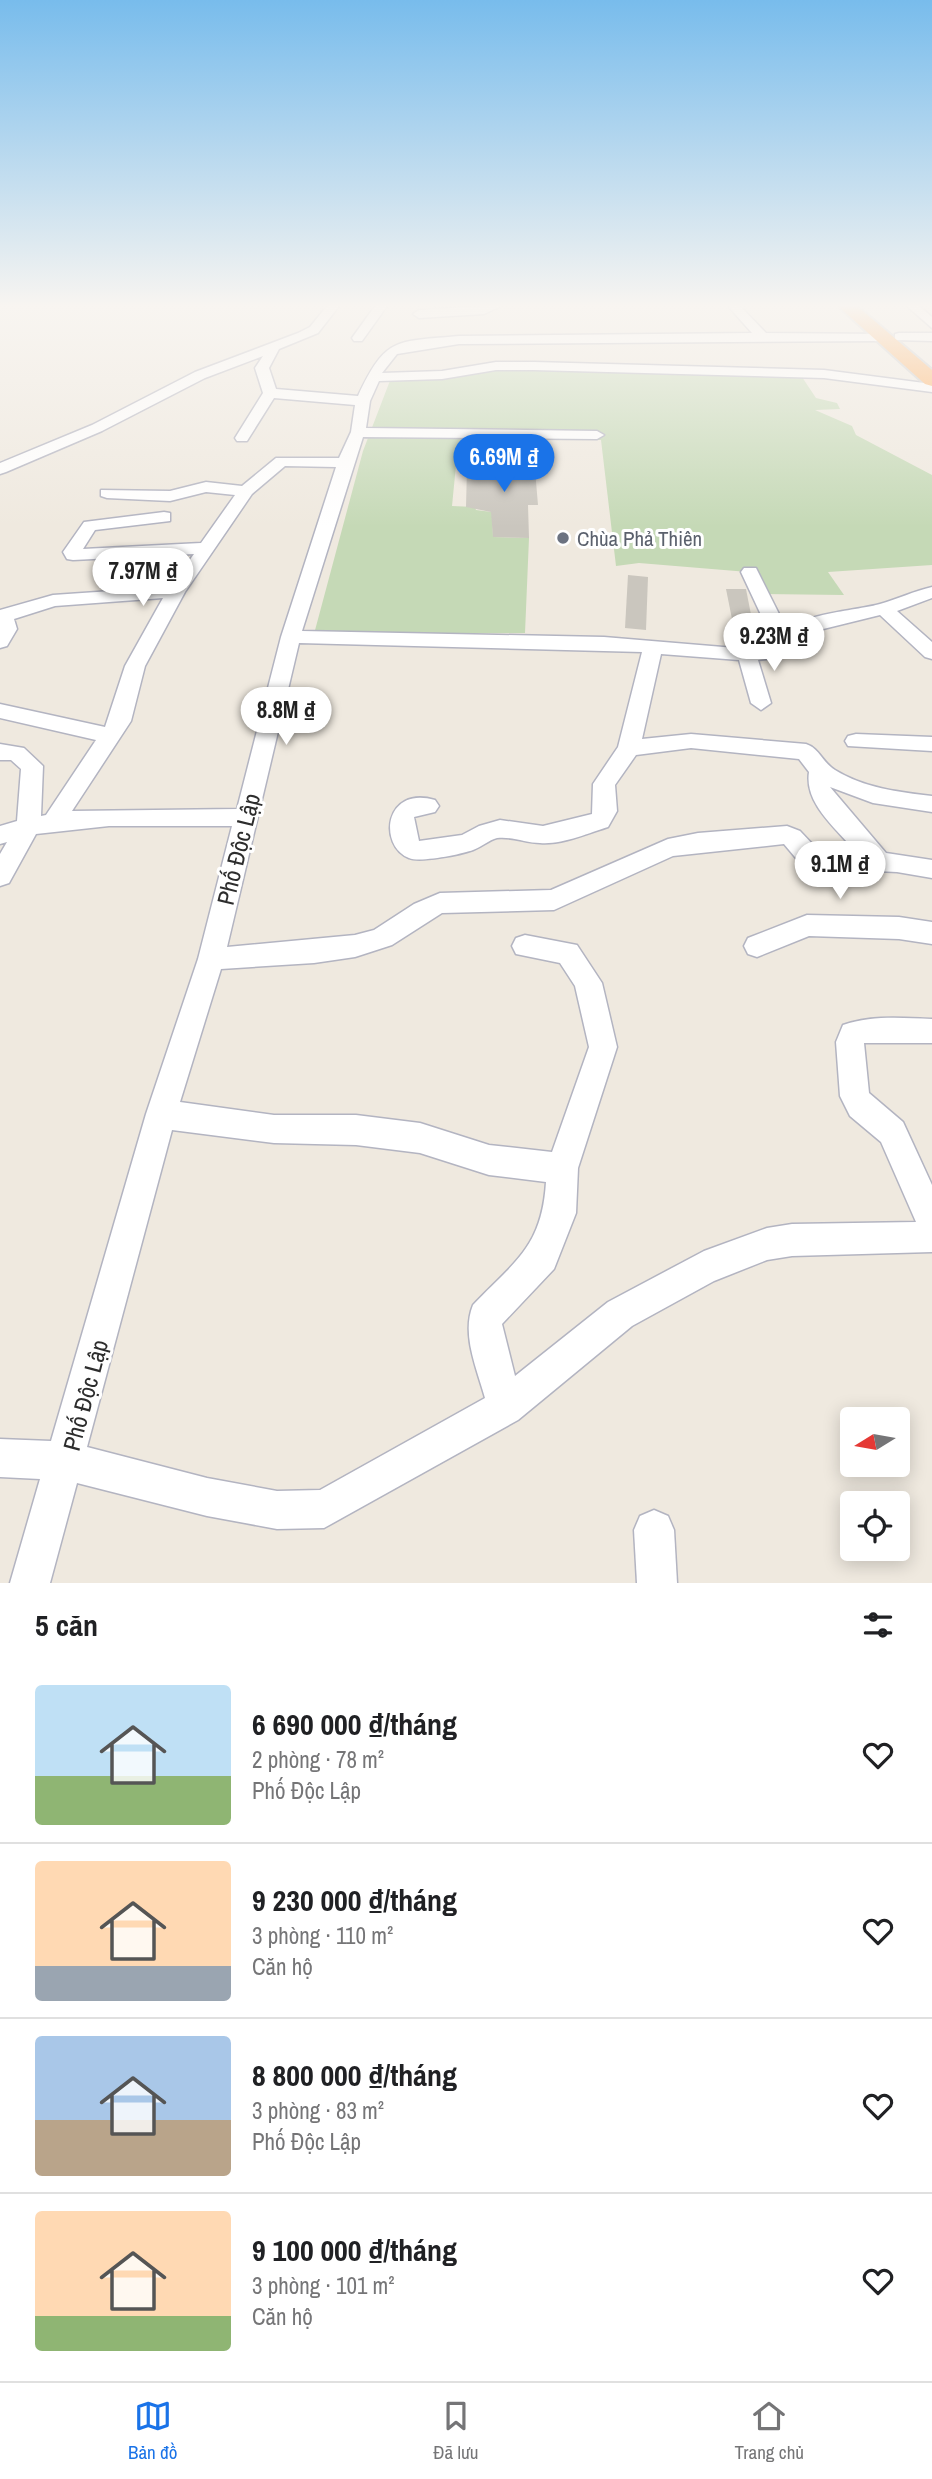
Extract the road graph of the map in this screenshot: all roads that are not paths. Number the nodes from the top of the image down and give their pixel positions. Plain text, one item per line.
1 (189, 380) edge
2 (266, 380) edge
3 (371, 380) edge
4 (869, 380) edge
5 (932, 388) edge
6 (270, 393) junction
7 (347, 399) junction
8 (358, 432) junction
9 (597, 435) dead end
10 (242, 438) dead end
11 (297, 460) joint
12 (345, 463) junction
13 (0, 469) edge
14 (246, 491) junction
15 (107, 493) dead end
16 (170, 496) junction
17 (207, 548) junction
18 (750, 572) dead end
19 (176, 592) junction
20 (932, 592) edge
21 (884, 609) junction
22 (2, 616) edge
23 (291, 636) junction
24 (0, 642) edge
25 (653, 648) junction
26 (788, 652) junction
27 (932, 653) edge
28 (747, 655) junction
29 (761, 703) dead end
30 (0, 711) edge
31 (111, 737) junction
32 (856, 741) dead end
33 (932, 744) edge
34 (629, 748) junction
35 (0, 752) edge
36 (820, 771) junction
37 (932, 804) edge
38 (428, 806) dead end
39 (246, 817) junction
40 (62, 821) junction
41 (28, 827) junction
42 (0, 835) edge
43 (881, 864) junction
44 (932, 869) edge
45 (0, 876) edge
46 (932, 933) edge
47 (525, 946) dead end
48 (757, 946) dead end
49 (212, 959) junction
50 (932, 1031) edge
51 (161, 1114) junction
52 (562, 1168) junction
53 (932, 1222) edge
54 (932, 1236) edge
55 (505, 1406) junction
56 (0, 1458) edge
57 (66, 1461) junction
58 (654, 1530) dead end
59 (30, 1583) edge
60 (657, 1583) edge

1 - 13 street
2 - 6 street
3 - 7 street, Phố Độc Lập
4 - 5 street
6 - 7 street
6 - 10 street
7 - 8 street, Phố Độc Lập
8 - 9 street
8 - 12 street, Phố Độc Lập
11 - 12 street
11 - 14 street
12 - 23 street, Phố Độc Lập
14 - 16 street
14 - 17 street
15 - 16 street
16 - 17 street
17 - 19 street
18 - 26 street
19 - 22 street
19 - 31 street
20 - 21 street
21 - 26 street
21 - 27 street
22 - 24 street
23 - 25 street
23 - 39 street, Phố Độc Lập
25 - 28 street
25 - 34 street
26 - 28 street
28 - 29 street
30 - 31 street
31 - 40 street
32 - 33 street
34 - 36 street
34 - 38 street
35 - 41 street
36 - 37 street
36 - 43 street
39 - 40 street
39 - 49 street, Phố Độc Lập
40 - 41 street
41 - 42 street
41 - 45 street
43 - 44 street
43 - 49 street
46 - 48 street
47 - 52 street
49 - 51 street, Phố Độc Lập
50 - 53 street
51 - 52 street
51 - 57 street, Phố Độc Lập
52 - 55 street
54 - 55 street
55 - 57 street
56 - 57 street
57 - 59 street, Phố Độc Lập
58 - 60 street

